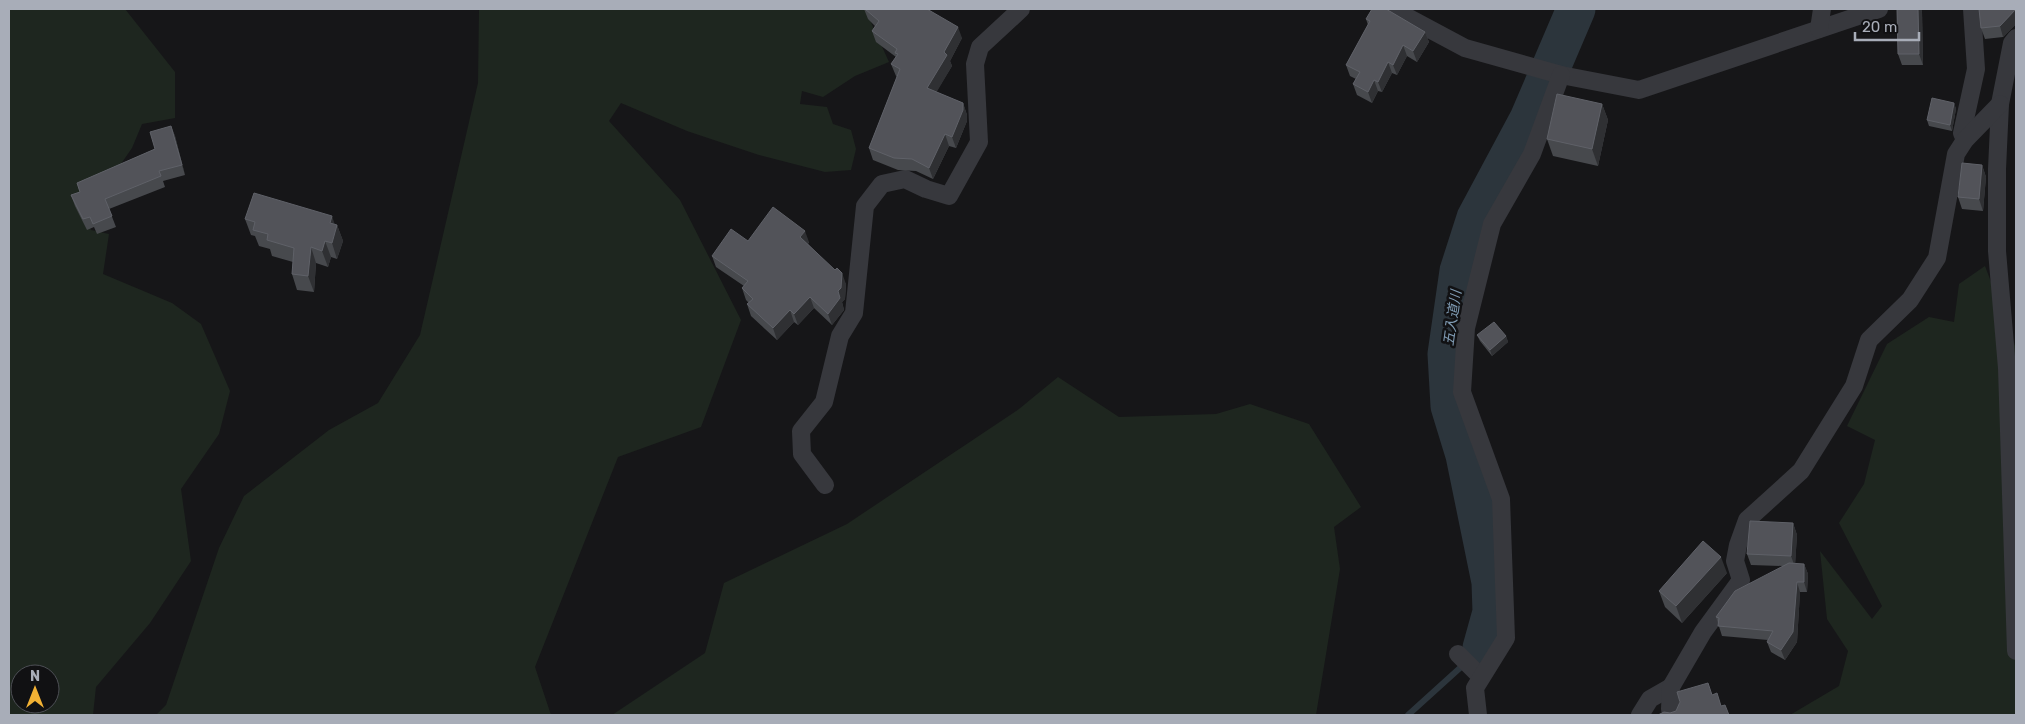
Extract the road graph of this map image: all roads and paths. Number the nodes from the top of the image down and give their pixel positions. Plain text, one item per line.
1 (1021, 9) edge
2 (1392, 9) edge
3 (1822, 9) edge
4 (1879, 9) edge
5 (1972, 9) edge
6 (1819, 29) junction
7 (2016, 38) edge
8 (1561, 75) junction
9 (2000, 104) junction
10 (1965, 140) junction
11 (825, 485) dead end
12 (2016, 651) edge
13 (1458, 654) dead end
14 (1481, 678) junction
15 (1671, 687) junction
16 (1478, 715) edge
17 (1640, 715) edge
18 (1674, 715) edge

1 - 11 street
2 - 8 street
3 - 6 street
4 - 6 street
5 - 10 street
6 - 8 street
7 - 9 street
8 - 14 street
9 - 10 street
9 - 12 street
10 - 15 street
13 - 14 street
14 - 16 street
15 - 17 street
15 - 18 street

